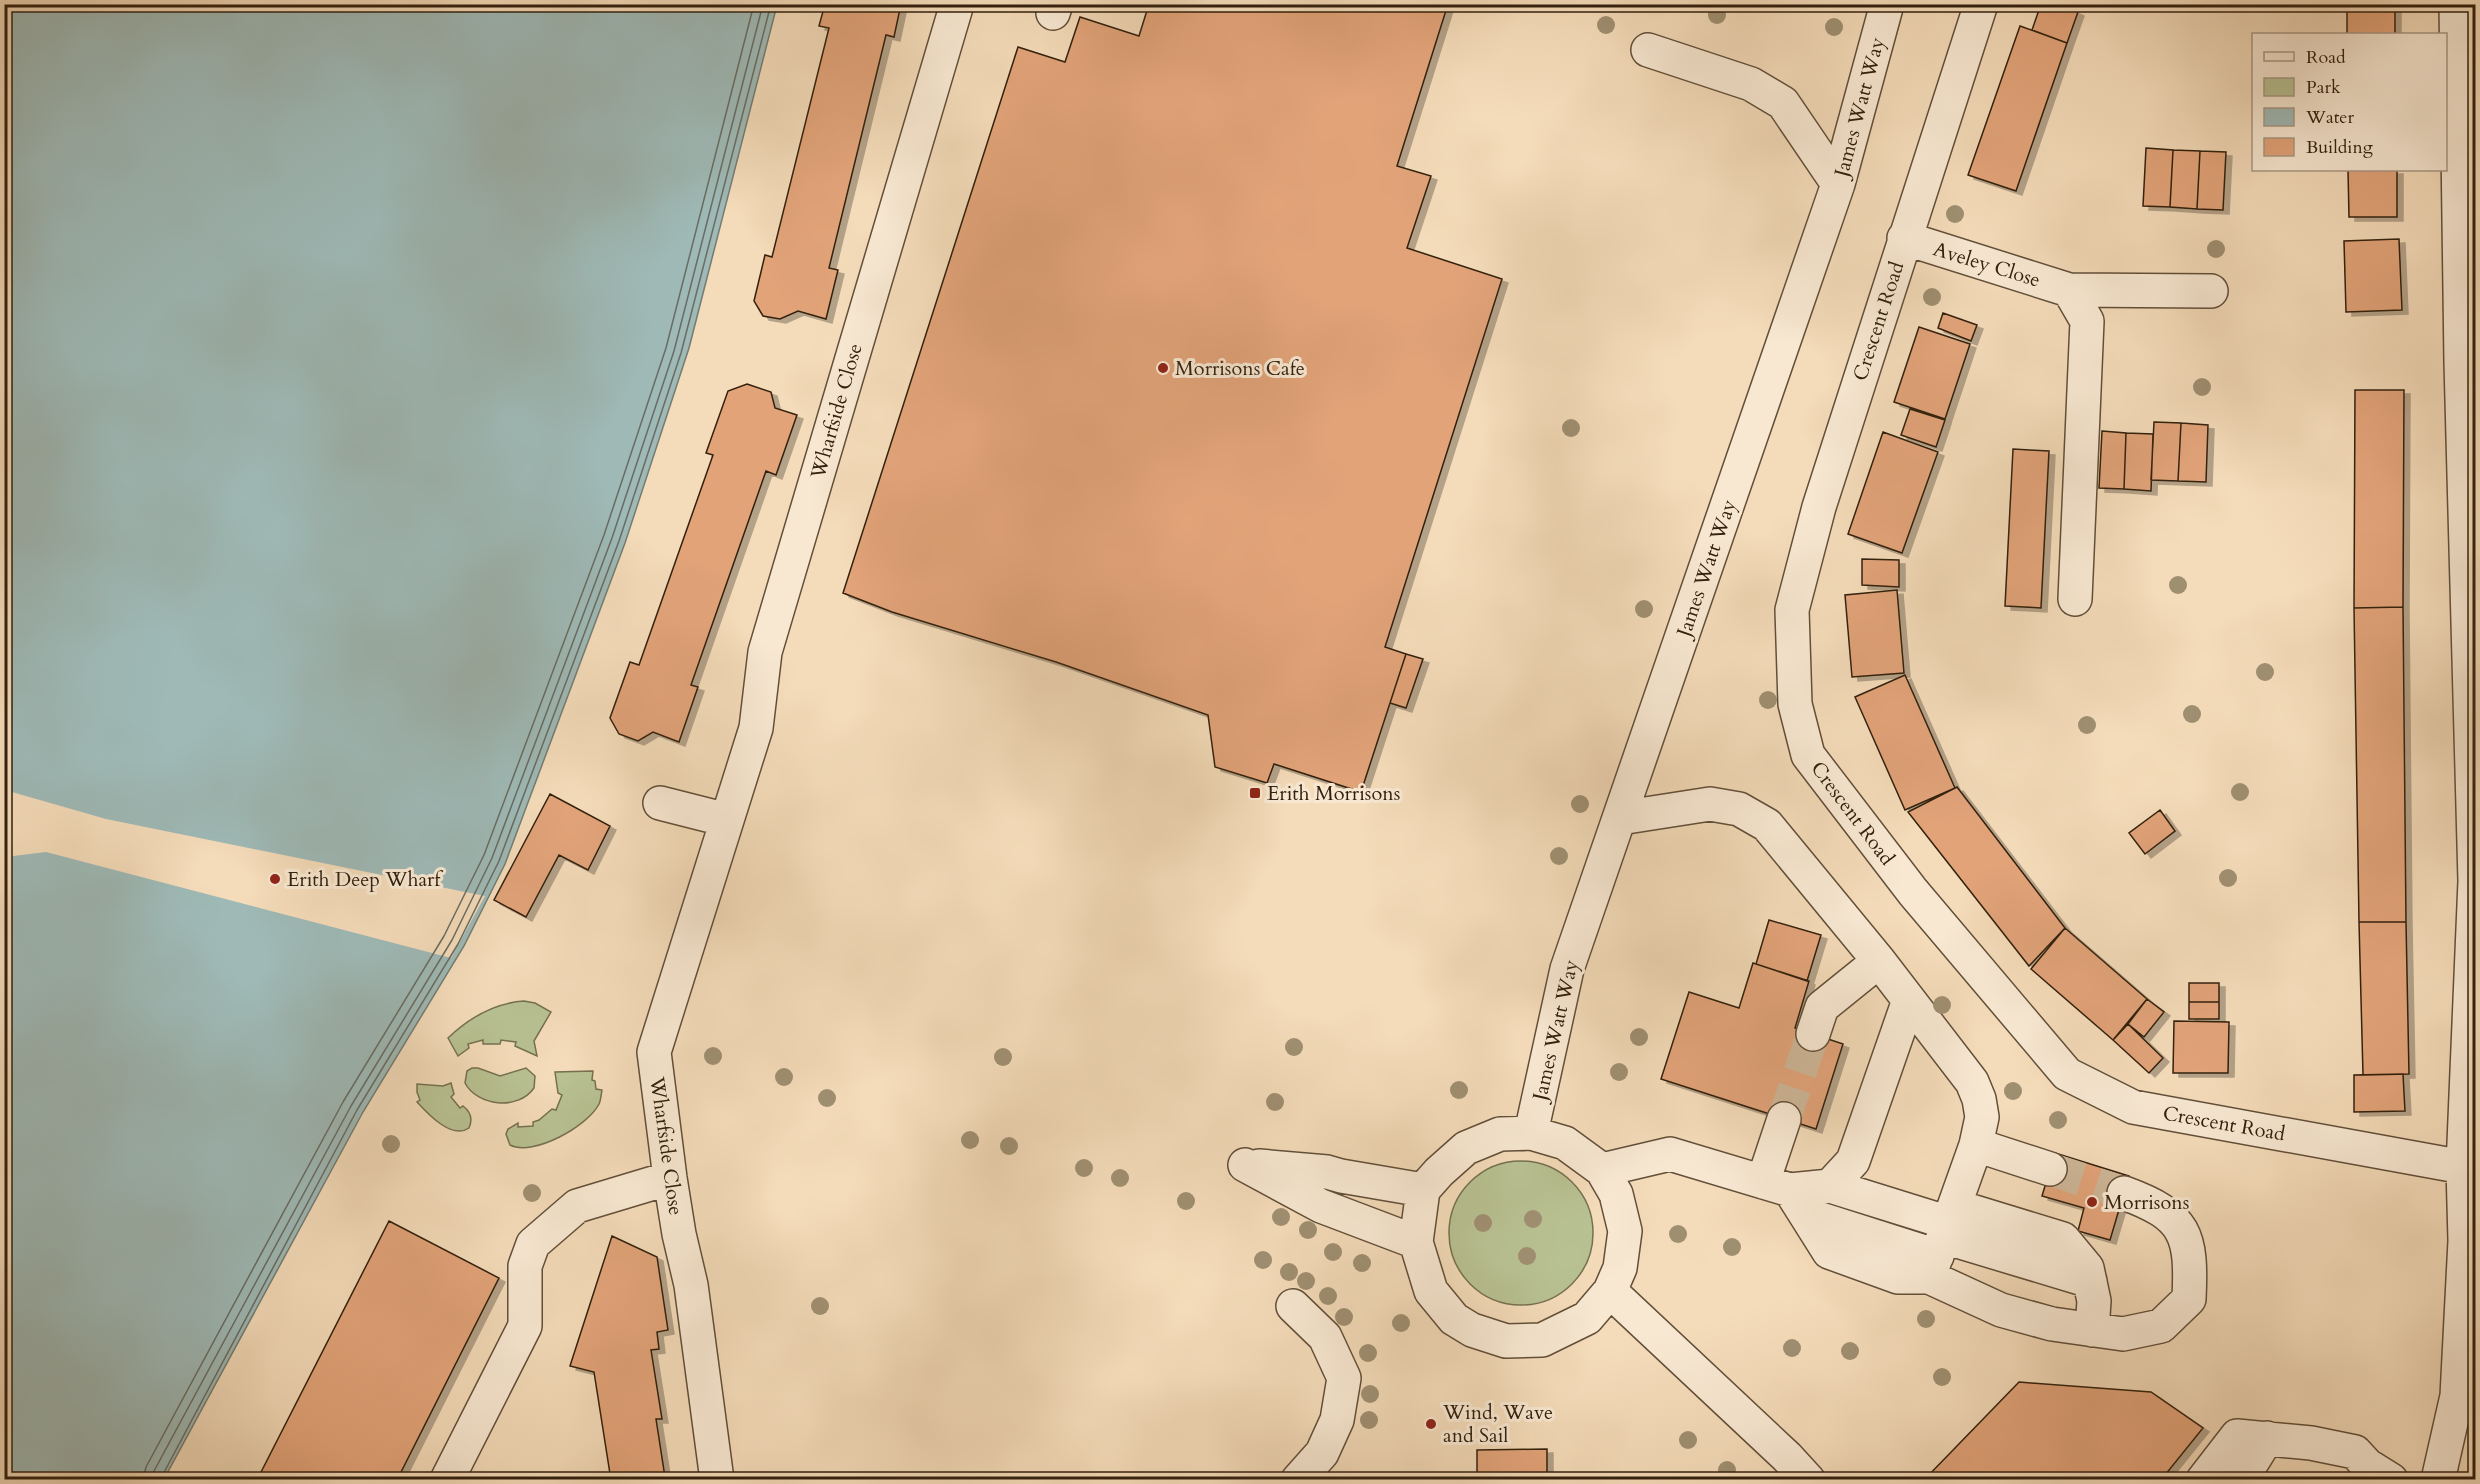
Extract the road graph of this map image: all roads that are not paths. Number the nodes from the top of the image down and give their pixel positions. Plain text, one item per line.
1 (957, 4) edge
2 (1887, 4) edge
3 (1981, 4) edge
4 (2456, 4) edge
5 (1648, 50) dead end
6 (1838, 184) junction
7 (1904, 238) junction
8 (2069, 290) junction
9 (2211, 291) dead end
10 (2468, 363) edge
11 (2075, 599) dead end
12 (660, 803) dead end
13 (1620, 818) junction
14 (727, 820) junction
15 (2475, 881) edge
16 (1879, 961) junction
17 (1909, 1000) junction
18 (1813, 1034) tunnel mouth
19 (1784, 1119) tunnel mouth
20 (1531, 1133) junction
21 (1976, 1145) junction
22 (2463, 1167) junction
23 (2050, 1169) tunnel mouth
24 (1602, 1170) junction
25 (670, 1178) junction
26 (1830, 1186) junction
27 (1423, 1190) junction
28 (2124, 1193) tunnel mouth
29 (1786, 1196) junction
30 (1943, 1240) junction
31 (1416, 1242) junction
32 (2470, 1242) edge
33 (1610, 1291) junction
34 (1293, 1306) dead end
35 (2092, 1330) junction
36 (2267, 1438) junction
37 (2373, 1475) edge
38 (2248, 1478) edge
39 (447, 1479) edge
40 (717, 1479) edge
41 (1298, 1479) edge
42 (1808, 1479) edge
43 (2203, 1479) edge
44 (2438, 1479) edge

1 - 14 street, Wharfside Close
2 - 6 street, James Watt Way
3 - 7 street, Crescent Road
4 - 10 street
5 - 6 street
6 - 13 street, James Watt Way
7 - 8 street, Aveley Close
7 - 22 street, Crescent Road
8 - 9 street, Aveley Close
8 - 11 street
10 - 15 street
12 - 14 street
13 - 16 street
13 - 20 street, James Watt Way
14 - 25 street, Wharfside Close
15 - 22 street
16 - 17 street
16 - 18 street
17 - 21 street
17 - 26 street
19 - 29 street
20 - 24 street
20 - 27 street
21 - 23 street
21 - 30 street
22 - 32 street
24 - 29 street
24 - 33 street
25 - 39 street
25 - 40 street, Wharfside Close
26 - 29 street
26 - 30 street
27 - 31 street
27 - 31 street
28 - 35 street
29 - 30 street
30 - 35 street
30 - 35 street
31 - 33 street
32 - 44 street
33 - 42 street
34 - 41 street
36 - 37 street
36 - 38 street
36 - 43 street

